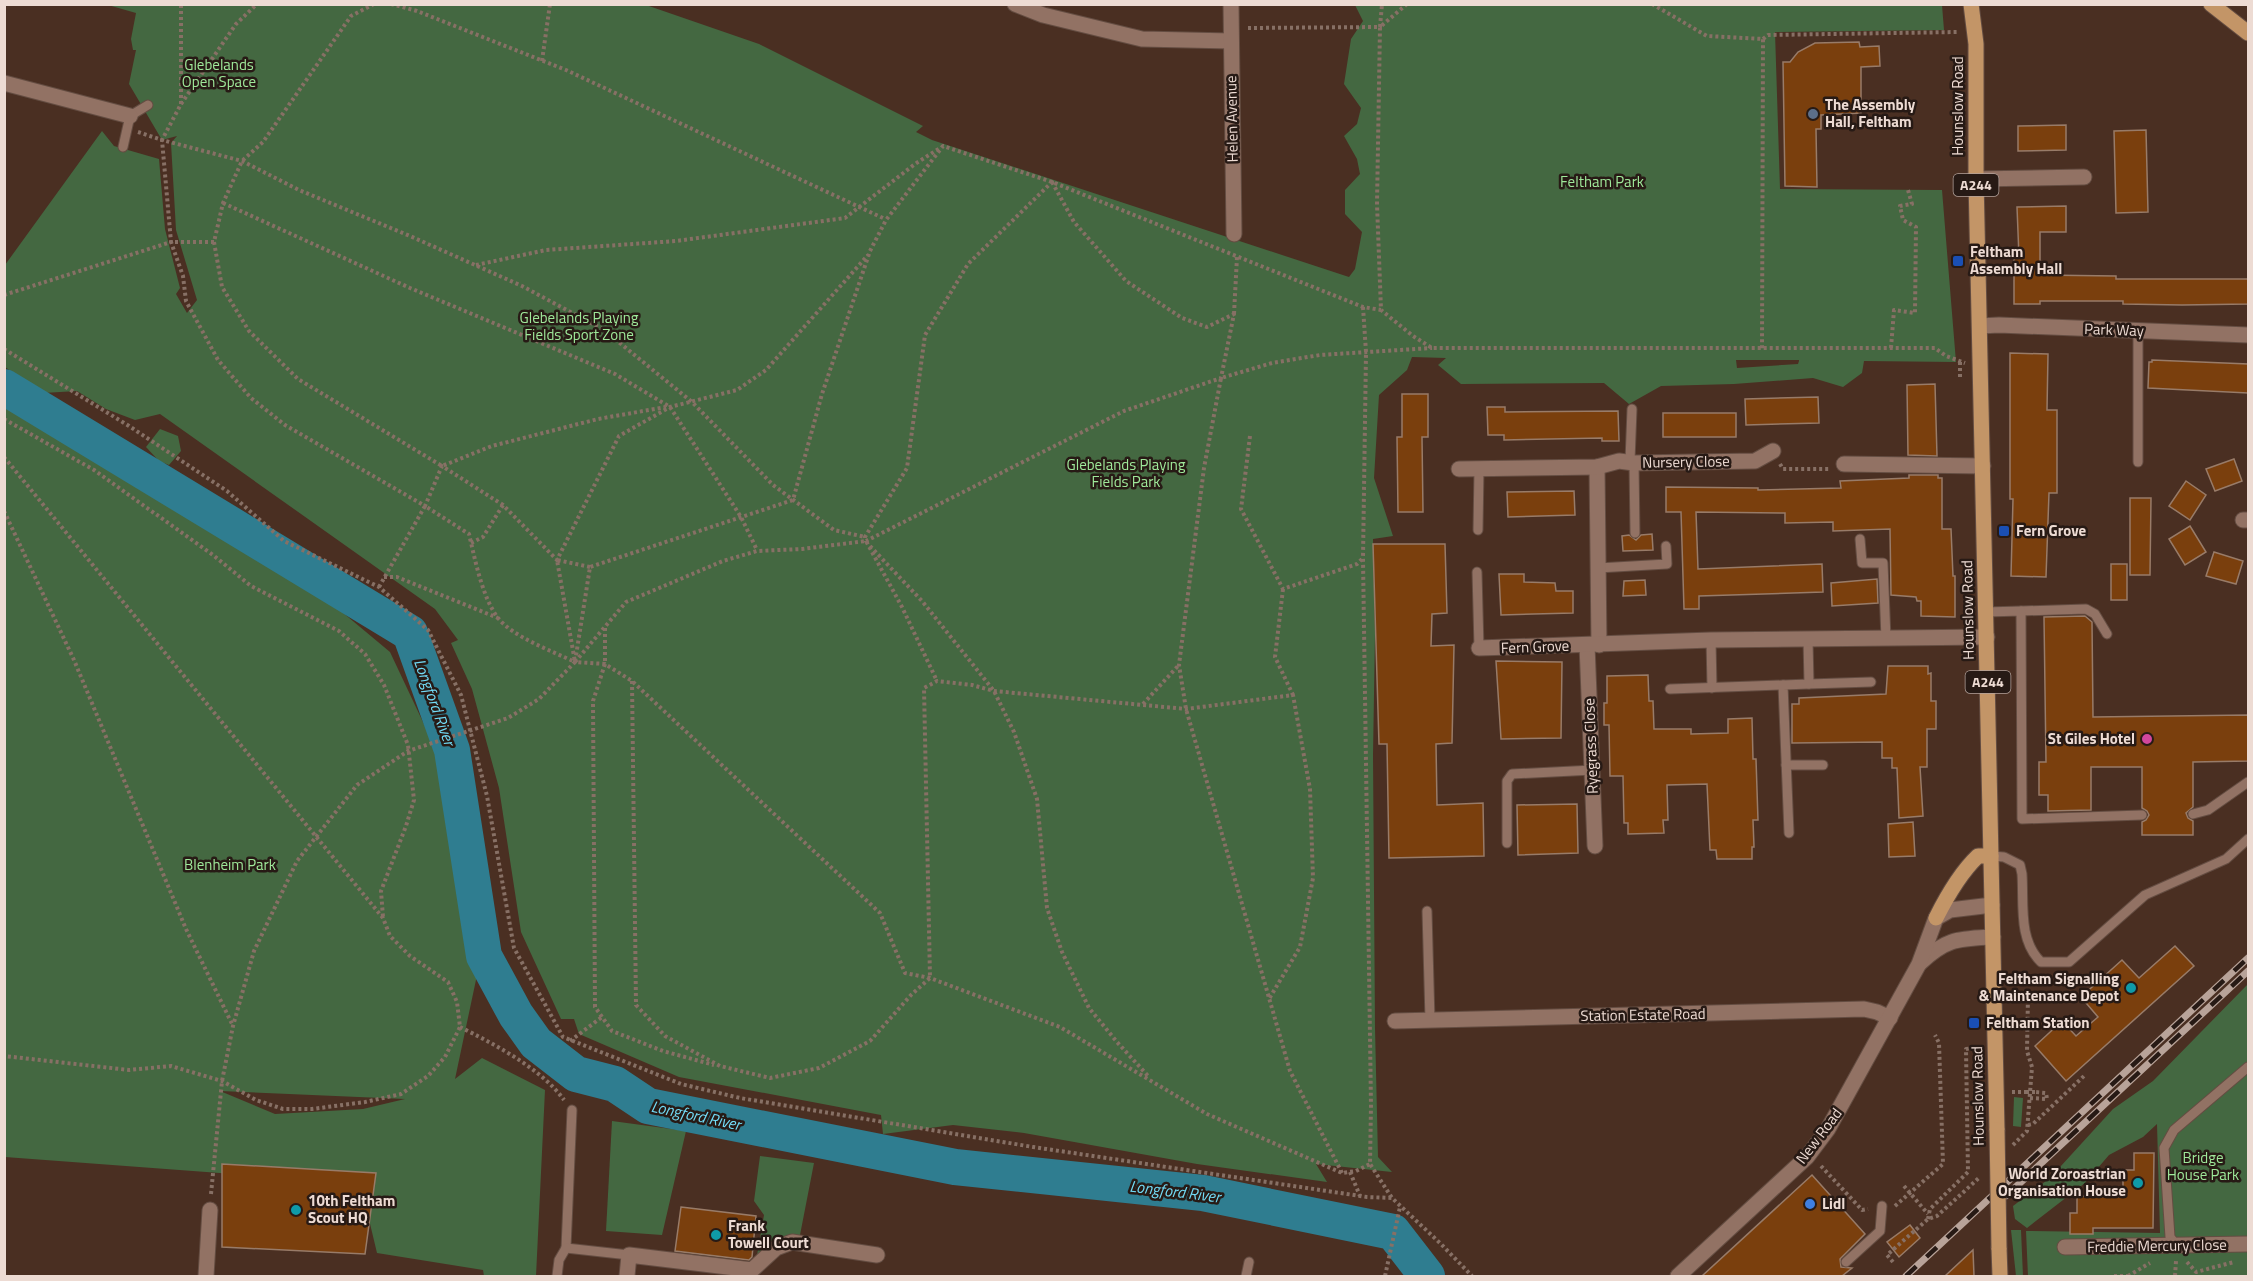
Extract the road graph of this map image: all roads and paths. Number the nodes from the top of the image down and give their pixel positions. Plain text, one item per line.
1 (181, 4) edge
2 (257, 4) edge
3 (374, 4) edge
4 (391, 4) edge
5 (550, 4) edge
6 (1015, 4) edge
7 (1231, 4) edge
8 (1382, 4) edge
9 (1407, 4) edge
10 (1652, 4) edge
11 (1971, 4) edge
12 (1981, 4) edge
13 (2211, 4) edge
14 (1380, 27) junction
15 (1957, 32) dead end
16 (2248, 33) edge
17 (1231, 34) junction
18 (1763, 39) junction
19 (1976, 44) junction
20 (542, 61) junction
21 (4, 83) edge
22 (181, 104) junction
23 (148, 105) dead end
24 (130, 116) junction
25 (162, 140) junction
26 (943, 146) junction
27 (123, 147) dead end
28 (242, 161) junction
29 (2084, 177) dead end
30 (1976, 179) junction
31 (1052, 182) junction
32 (1908, 190) dead end
33 (224, 203) junction
34 (861, 208) junction
35 (886, 220) junction
36 (1234, 234) dead end
37 (171, 242) junction
38 (214, 243) junction
39 (870, 252) junction
40 (1237, 257) junction
41 (476, 265) junction
42 (4, 295) edge
43 (1363, 307) junction
44 (1381, 310) junction
45 (1234, 315) junction
46 (1980, 326) junction
47 (2138, 331) junction
48 (2248, 335) edge
49 (1432, 348) junction
50 (1890, 348) junction
51 (4, 349) edge
52 (1762, 349) junction
53 (1366, 352) junction
54 (1960, 377) dead end
55 (1221, 378) junction
56 (692, 402) junction
57 (670, 407) junction
58 (1632, 408) dead end
59 (4, 419) edge
60 (1250, 436) dead end
61 (1773, 451) joint
62 (4, 457) edge
63 (1632, 462) junction
64 (2138, 462) dead end
65 (1844, 464) joint
66 (442, 466) junction
67 (1983, 466) junction
68 (1597, 467) junction
69 (1459, 469) dead end
70 (1479, 469) junction
71 (793, 500) junction
72 (503, 505) junction
73 (425, 506) junction
74 (4, 511) edge
75 (741, 517) junction
76 (1478, 530) dead end
77 (1635, 533) dead end
78 (866, 539) junction
79 (1860, 539) dead end
80 (471, 543) junction
81 (1666, 546) dead end
82 (757, 551) junction
83 (1363, 558) junction
84 (557, 560) junction
85 (590, 567) junction
86 (1599, 568) junction
87 (1477, 572) dead end
88 (384, 577) junction
89 (379, 587) junction
90 (1283, 589) junction
91 (2021, 611) junction
92 (1986, 612) junction
93 (498, 618) junction
94 (605, 627) junction
95 (2107, 634) dead end
96 (1987, 637) junction
97 (1886, 639) junction
98 (1712, 640) junction
99 (1808, 640) junction
100 (1593, 645) junction
101 (1479, 648) joint
102 (575, 662) junction
103 (605, 664) junction
104 (1179, 665) junction
105 (632, 681) junction
106 (937, 681) junction
107 (1871, 682) dead end
108 (1809, 684) junction
109 (1783, 686) junction
110 (1712, 688) junction
111 (1670, 689) dead end
112 (994, 691) junction
113 (1293, 695) junction
114 (1143, 704) junction
115 (1186, 709) junction
116 (468, 733) junction
117 (408, 751) junction
118 (1786, 765) junction
119 (1823, 765) dead end
120 (1593, 770) junction
121 (2248, 782) edge
122 (2193, 814) dead end
123 (2142, 815) dead end
124 (1789, 833) dead end
125 (315, 837) junction
126 (2248, 839) edge
127 (1507, 843) dead end
128 (1594, 846) dead end
129 (1991, 856) junction
130 (1992, 905) junction
131 (1427, 911) dead end
132 (383, 918) junction
133 (1936, 918) junction
134 (1993, 937) junction
135 (1919, 964) junction
136 (930, 978) junction
137 (2020, 995) dead end
138 (1269, 999) junction
139 (602, 1017) junction
140 (1890, 1018) junction
141 (1430, 1020) junction
142 (1395, 1021) dead end
143 (233, 1026) junction
144 (460, 1027) junction
145 (1935, 1035) dead end
146 (569, 1041) junction
147 (1973, 1048) dead end
148 (4, 1056) edge
149 (720, 1066) junction
150 (2248, 1066) edge
151 (2084, 1076) dead end
152 (222, 1081) junction
153 (1153, 1081) junction
154 (2026, 1092) dead end
155 (2030, 1098) junction
156 (572, 1110) joint
157 (2028, 1125) junction
158 (2010, 1148) dead end
159 (1370, 1164) junction
160 (1818, 1164) dead end
161 (1350, 1172) junction
162 (1342, 1173) junction
163 (1983, 1174) dead end
164 (1904, 1186) dead end
165 (1910, 1192) junction
166 (1360, 1196) junction
167 (1392, 1198) junction
168 (1400, 1206) junction
169 (210, 1210) joint
170 (1882, 1210) junction
171 (1928, 1216) junction
172 (2176, 1245) junction
173 (2065, 1247) dead end
174 (566, 1248) junction
175 (2245, 1251) edge
176 (877, 1255) dead end
177 (629, 1256) junction
178 (1249, 1262) dead end
179 (1846, 1262) dead end
180 (1893, 1262) dead end
181 (2196, 1272) dead end
182 (753, 1273) edge
183 (206, 1276) edge
184 (557, 1276) edge
185 (627, 1276) edge
186 (1246, 1276) edge
187 (1385, 1276) edge
188 (1472, 1276) edge
189 (1678, 1276) edge
190 (2000, 1276) edge
191 (2114, 1276) edge
192 (2128, 1276) edge

1 - 22 path
2 - 22 path
3 - 28 path
4 - 20 path
5 - 20 path
6 - 17 street
7 - 17 street, Helen Avenue
8 - 14 path
9 - 14 path
10 - 18 path
11 - 19 main road, Hounslow Road / A244
12 - 19 main road, Hounslow Road / A244
13 - 16 main road
14 - 17 path
14 - 44 path
15 - 18 path
17 - 36 street, Helen Avenue
18 - 52 path
19 - 30 main road, Hounslow Road / A244
20 - 34 path
21 - 24 street
22 - 25 path
23 - 24 lane
24 - 25 path
24 - 27 lane
25 - 28 path
25 - 37 path
26 - 31 path
26 - 34 path
26 - 35 path
28 - 33 path
28 - 41 path
29 - 30 street
30 - 46 main road, Hounslow Road / A244
31 - 40 path
31 - 45 path
31 - 78 path
32 - 50 path
33 - 38 path
33 - 57 path
34 - 35 path
34 - 41 path
35 - 39 path
37 - 38 path
37 - 42 path
37 - 73 path
38 - 66 path
39 - 56 path
39 - 71 path
40 - 43 path
40 - 45 path
41 - 56 path
43 - 44 path
43 - 53 path
44 - 49 path
45 - 55 path
46 - 47 street, Park Way
46 - 67 main road, Hounslow Road / A244
47 - 48 street, Park Way
47 - 64 lane
49 - 52 path
49 - 53 path
50 - 52 path
50 - 54 path
51 - 89 path
53 - 55 path
53 - 83 path
55 - 78 path
55 - 104 path
56 - 57 path
56 - 71 path
57 - 66 path
57 - 75 path
57 - 84 path
58 - 63 lane
59 - 117 path
60 - 90 path
61 - 63 street, Nursery Close
61 - 65 path
62 - 125 path
63 - 68 street, Nursery Close
63 - 77 lane
65 - 67 street
66 - 72 path
66 - 73 path
67 - 92 main road, Hounslow Road / A244
68 - 70 street, Nursery Close
68 - 86 street
69 - 70 street, Nursery Close
70 - 76 lane
71 - 75 path
71 - 78 path
72 - 80 path
72 - 84 path
73 - 80 path
73 - 88 path
74 - 143 path
75 - 82 path
75 - 85 path
78 - 82 path
78 - 106 path
78 - 112 path
79 - 97 lane
80 - 93 path
81 - 86 lane
82 - 94 path
83 - 90 path
83 - 159 path
84 - 85 path
84 - 102 path
85 - 102 path
86 - 100 street
87 - 101 lane
88 - 89 path
88 - 93 path
89 - 116 path
90 - 113 path
91 - 92 lane
91 - 95 lane
91 - 123 lane
92 - 96 main road, Hounslow Road / A244
93 - 102 path
94 - 102 path
94 - 103 path
96 - 97 street, Fern Grove
96 - 129 main road, Hounslow Road / A244
97 - 99 street, Fern Grove
98 - 99 street, Fern Grove
98 - 100 street, Fern Grove
98 - 110 lane
99 - 108 lane
100 - 101 street, Fern Grove
100 - 120 street, Ryegrass Close
102 - 103 path
102 - 116 path
103 - 105 path
103 - 139 path
104 - 114 path
104 - 115 path
105 - 136 path
105 - 149 path
106 - 112 path
106 - 136 path
107 - 108 lane
108 - 109 lane
109 - 110 lane
109 - 118 lane
110 - 111 lane
112 - 114 path
112 - 153 path
113 - 115 path
113 - 138 path
114 - 115 path
115 - 138 path
116 - 117 path
116 - 146 path
117 - 125 path
117 - 132 path
118 - 119 lane
118 - 124 lane
120 - 127 lane
120 - 128 street, Ryegrass Close
121 - 122 lane
125 - 132 path
125 - 143 path
126 - 129 lane
129 - 130 main road, Hounslow Road / A244
129 - 133 main road
130 - 133 street
130 - 134 main road, Hounslow Road / A244
131 - 141 lane
132 - 144 path
133 - 135 street
134 - 135 street
134 - 190 main road, Hounslow Road / A244, bridge
135 - 140 street, New Road
136 - 149 path
136 - 153 path
137 - 155 path
138 - 162 path
139 - 146 path
139 - 149 path
140 - 141 street, Station Estate Road
140 - 189 street, New Road
141 - 142 street, Station Estate Road
143 - 152 path
144 - 152 path
144 - 156 path
145 - 165 path
146 - 166 path
147 - 171 path
148 - 152 path
150 - 172 lane
151 - 157 path
152 - 169 path
153 - 162 path
154 - 155 path, bridge
155 - 157 path
156 - 174 lane
157 - 158 path
159 - 161 path
159 - 167 path
160 - 170 path
161 - 162 path
161 - 166 path
163 - 171 path
164 - 165 path
165 - 170 path
165 - 171 path
166 - 167 path
167 - 168 path
168 - 187 path
168 - 188 path
169 - 183 street
170 - 179 lane
171 - 180 path
172 - 173 street, Freddie Mercury Close
172 - 175 street, Freddie Mercury Close
174 - 177 lane
174 - 184 lane
175 - 181 path
176 - 182 street
177 - 182 street
177 - 185 street
178 - 186 lane
191 - 192 path

